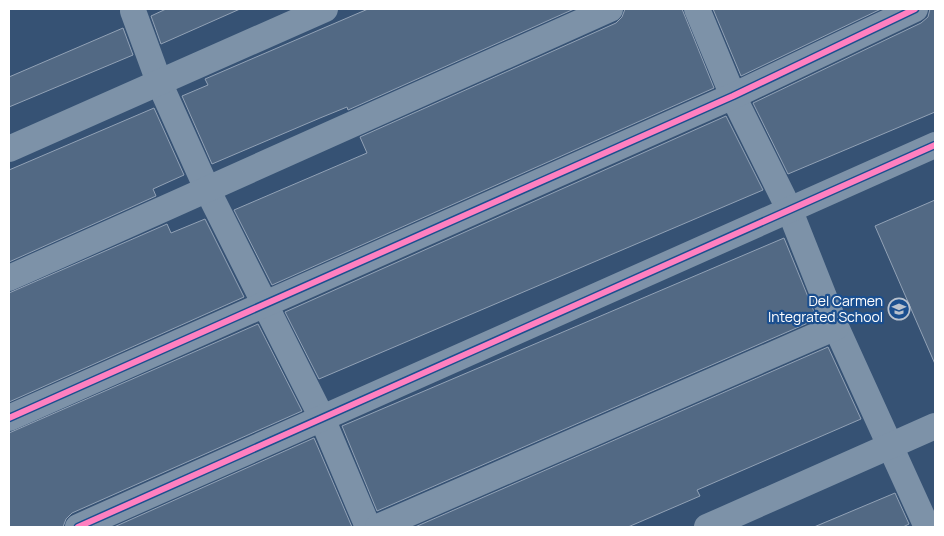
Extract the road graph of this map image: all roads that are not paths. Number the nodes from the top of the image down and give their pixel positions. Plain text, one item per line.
1 (325, 9) edge
2 (610, 9) edge
3 (697, 9) edge
4 (915, 9) edge
5 (133, 11) dead end
6 (159, 82) junction
7 (733, 96) junction
8 (935, 145) edge
9 (9, 149) edge
10 (207, 189) junction
11 (790, 211) junction
12 (9, 278) edge
13 (264, 304) junction
14 (836, 327) junction
15 (9, 418) edge
16 (322, 418) junction
17 (935, 426) edge
18 (890, 446) junction
19 (78, 527) edge
20 (368, 527) edge
21 (378, 527) edge
22 (706, 527) edge
23 (927, 527) edge

1 - 6 street
2 - 10 street
3 - 7 street
4 - 7 street
5 - 6 street
6 - 9 street
6 - 10 street
7 - 11 street
7 - 13 street
8 - 11 street
10 - 12 street
10 - 13 street
11 - 14 street
11 - 16 street
13 - 15 street
13 - 16 street
14 - 18 street
14 - 21 street
16 - 19 street
16 - 20 street
17 - 18 street
18 - 22 street
18 - 23 street

